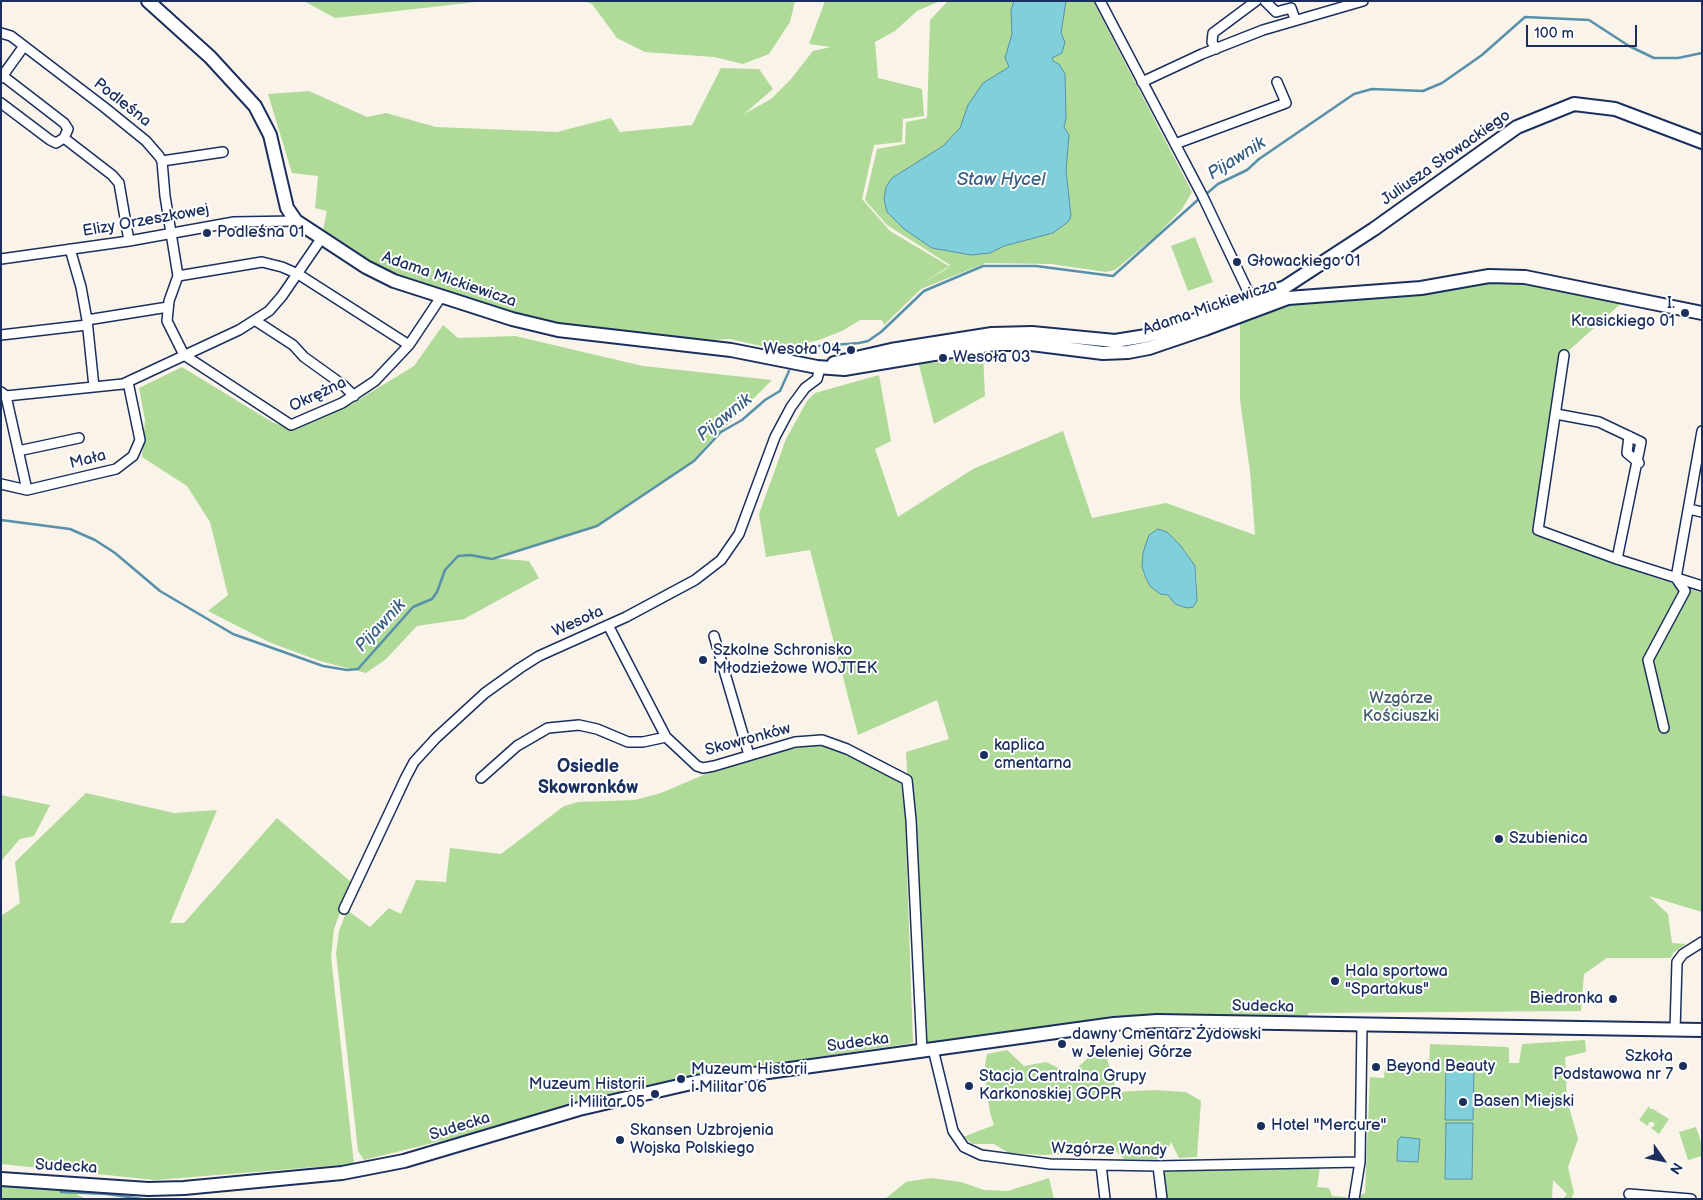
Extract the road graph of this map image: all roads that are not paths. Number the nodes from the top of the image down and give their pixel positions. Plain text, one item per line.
1 (148, 1) edge
2 (1100, 1) edge
3 (1256, 1) edge
4 (1265, 1) edge
5 (1363, 1) edge
6 (1293, 5) edge
7 (1296, 20) junction
8 (1, 33) edge
9 (24, 46) junction
10 (1216, 49) junction
11 (2, 77) edge
12 (1142, 82) junction
13 (1277, 82) dead end
14 (1, 103) edge
15 (64, 138) junction
16 (1702, 142) edge
17 (1175, 144) junction
18 (223, 152) dead end
19 (162, 161) junction
20 (296, 221) junction
21 (171, 232) junction
22 (321, 239) junction
23 (129, 241) junction
24 (70, 249) junction
25 (1, 259) edge
26 (298, 274) junction
27 (178, 276) junction
28 (1286, 292) junction
29 (442, 297) junction
30 (1254, 305) junction
31 (168, 307) junction
32 (1702, 313) edge
33 (256, 321) junction
34 (87, 322) junction
35 (1, 334) edge
36 (409, 345) junction
37 (184, 355) junction
38 (1564, 355) dead end
39 (817, 367) junction
40 (128, 382) junction
41 (94, 387) junction
42 (3, 394) edge
43 (354, 396) junction
44 (1556, 414) junction
45 (1702, 431) edge
46 (1629, 436) junction
47 (79, 438) dead end
48 (18, 451) junction
49 (1700, 458) edge
50 (1639, 463) junction
51 (1, 484) edge
52 (27, 490) junction
53 (1689, 509) junction
54 (1702, 512) edge
55 (1617, 559) junction
56 (1676, 578) junction
57 (1702, 586) edge
58 (608, 625) junction
59 (714, 636) dead end
60 (1664, 728) dead end
61 (666, 736) junction
62 (749, 755) junction
63 (481, 778) dead end
64 (344, 908) dead end
65 (1702, 942) edge
66 (1362, 1025) junction
67 (1675, 1030) junction
68 (1702, 1030) edge
69 (927, 1049) junction
70 (1360, 1162) junction
71 (1101, 1165) junction
72 (1158, 1166) junction
73 (1, 1179) edge
74 (184, 1193) edge
75 (197, 1193) edge
76 (1629, 1194) dead end
77 (1667, 1198) edge
78 (1106, 1199) edge
79 (1162, 1199) edge
80 (1354, 1199) edge
81 (1691, 1199) edge

1 - 20 street, Adama Mickiewicza
2 - 12 street
3 - 10 street
4 - 6 street
5 - 7 street
6 - 7 street
7 - 10 street
8 - 9 street, Podleśna
9 - 11 street
9 - 19 street, Podleśna
10 - 12 street
11 - 15 street
12 - 17 street
13 - 17 street
14 - 15 street
15 - 23 street
16 - 28 street, Juliusza Słowackiego
17 - 30 street
18 - 19 street
19 - 21 street
20 - 21 street, Elizy Orzeszkowej
20 - 22 street, Adama Mickiewicza
21 - 23 street, Elizy Orzeszkowej
21 - 27 street
22 - 26 street
22 - 29 street, Adama Mickiewicza
23 - 24 street, Elizy Orzeszkowej
24 - 25 street, Elizy Orzeszkowej
24 - 34 street
26 - 27 street
26 - 33 street
26 - 36 street
27 - 31 street
28 - 30 street, Juliusza Słowackiego
28 - 32 street, Adama Mickiewicza
29 - 36 street, Okrężna
29 - 39 street, Adama Mickiewicza
30 - 39 street, Adama Mickiewicza
31 - 34 street
31 - 37 street
33 - 37 street
33 - 43 street
34 - 35 street
34 - 41 street
36 - 43 street, Okrężna
37 - 40 street
37 - 43 street, Okrężna
38 - 44 street
39 - 58 street, Wesoła
40 - 41 street
40 - 52 street, Mała
41 - 42 street
42 - 48 street
44 - 46 street
44 - 55 street
45 - 49 street
46 - 50 street
46 - 50 street
47 - 48 street
48 - 52 street
49 - 53 street
50 - 55 street
51 - 52 street, Mała
53 - 54 street
53 - 56 street
55 - 56 street
56 - 57 street
56 - 60 street
58 - 61 street, Skowronków
58 - 64 street, Wesoła
59 - 62 street
61 - 62 street, Skowronków
61 - 63 street
62 - 69 street, Skowronków
65 - 67 street
66 - 67 street, Sudecka
66 - 69 street, Sudecka
66 - 70 street
67 - 68 street, Sudecka
69 - 71 street, Wzgórze Wandy
69 - 75 street, Sudecka
70 - 72 street, Wzgórze Wandy
70 - 80 street
71 - 72 street, Wzgórze Wandy
71 - 78 street
72 - 79 street
73 - 74 street, Sudecka
74 - 75 street, Sudecka
76 - 77 street
77 - 81 street

